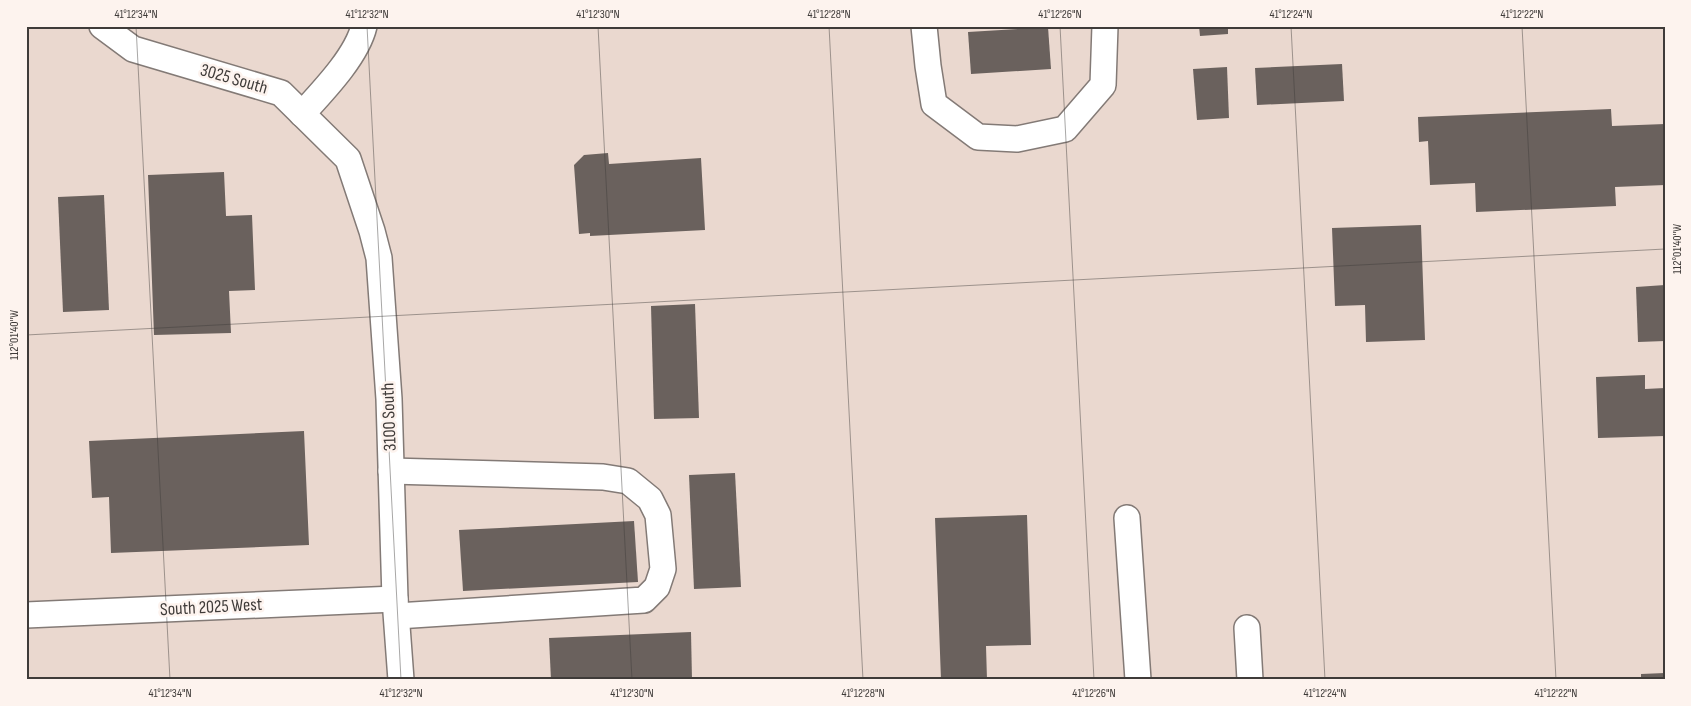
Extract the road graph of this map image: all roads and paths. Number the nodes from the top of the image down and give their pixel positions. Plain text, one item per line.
1 (102, 26) edge
2 (364, 26) edge
3 (924, 26) edge
4 (1105, 26) edge
5 (302, 114) junction
6 (348, 159) joint
7 (391, 471) junction
8 (1127, 518) dead end
9 (396, 607) junction
10 (26, 615) edge
11 (1247, 628) dead end
12 (401, 680) edge
13 (1138, 680) edge
14 (1250, 680) edge

1 - 5 street, 3025 South
2 - 5 street
3 - 4 street
5 - 6 street, 3025 South
6 - 7 street, 3100 South
7 - 9 street, 3100 South
7 - 9 street, South 2025 West
8 - 13 street
9 - 10 street, South 2025 West
9 - 12 street, 3100 South
11 - 14 street

